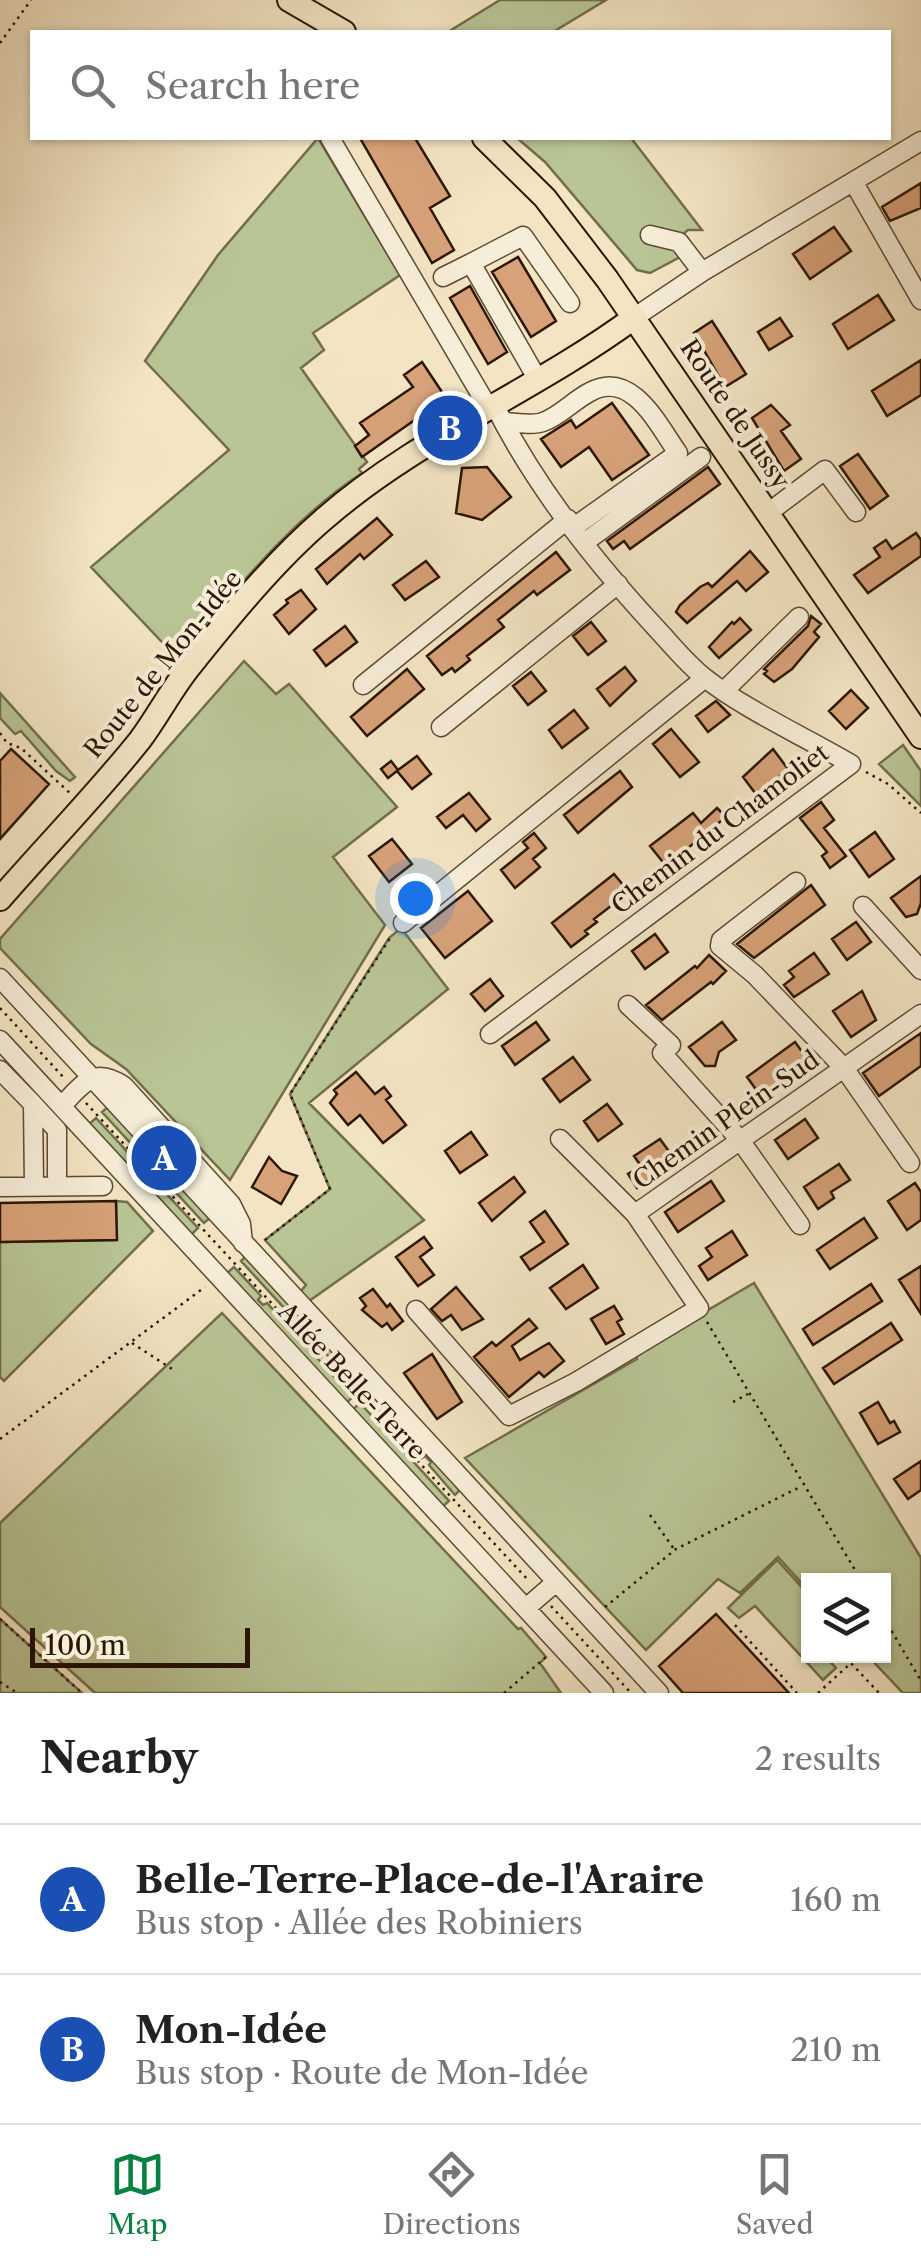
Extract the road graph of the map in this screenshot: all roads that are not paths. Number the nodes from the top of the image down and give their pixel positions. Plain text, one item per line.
1 (289, 0) edge
2 (341, 30) edge
3 (331, 140) edge
4 (486, 140) edge
5 (921, 142) edge
6 (854, 183) junction
7 (650, 235) dead end
8 (471, 263) junction
9 (702, 272) junction
10 (443, 277) dead end
11 (921, 300) edge
12 (570, 302) dead end
13 (635, 317) junction
14 (538, 380) junction
15 (495, 411) junction
16 (701, 457) dead end
17 (768, 512) junction
18 (856, 512) dead end
19 (575, 529) junction
20 (618, 584) junction
21 (799, 617) dead end
22 (705, 678) junction
23 (363, 685) dead end
24 (724, 691) junction
25 (441, 727) dead end
26 (920, 733) edge
27 (796, 882) dead end
28 (0, 899) edge
29 (863, 906) dead end
30 (403, 923) road end
31 (921, 970) edge
32 (0, 978) edge
33 (628, 1005) dead end
34 (921, 1014) edge
35 (490, 1034) dead end
36 (0, 1040) edge
37 (844, 1068) junction
38 (0, 1070) edge
39 (91, 1078) junction
40 (33, 1104) junction
41 (61, 1106) junction
42 (560, 1139) dead end
43 (740, 1140) junction
44 (910, 1163) dead end
45 (57, 1176) dead end
46 (34, 1186) junction
47 (102, 1186) dead end
48 (0, 1187) edge
49 (635, 1214) junction
50 (800, 1225) dead end
51 (416, 1310) dead end
52 (549, 1589) junction
53 (526, 1608) junction
54 (655, 1692) edge
55 (604, 1693) edge

1 - 2 main road
3 - 15 street, Chemin du Chamoliet
4 - 13 main road, Route de Jussy
5 - 6 street
6 - 9 street
6 - 11 street
7 - 9 street
8 - 10 street
8 - 12 street
8 - 14 street
9 - 13 street
13 - 14 main road, Route de Mon-Idée
13 - 17 main road, Route de Jussy
14 - 15 main road, Route de Mon-Idée
15 - 19 street, Chemin du Chamoliet
15 - 19 street
15 - 28 main road, Route de Mon-Idée
16 - 19 street
17 - 18 street
17 - 26 main road, Route de Jussy
19 - 20 street, Chemin du Chamoliet
19 - 23 street
20 - 22 street, Chemin du Chamoliet
20 - 25 street
21 - 24 street
22 - 24 street, Chemin du Chamoliet
22 - 30 street
24 - 35 street, Chemin du Chamoliet
27 - 37 street
29 - 31 street
32 - 39 street, Allée Belle-Terre
33 - 43 street
34 - 37 street, Chemin Plein-Sud
36 - 41 street, Allée Belle-Terre
37 - 43 street, Chemin Plein-Sud
37 - 44 street
38 - 40 street
39 - 41 street
39 - 52 street, Allée Belle-Terre
40 - 45 street
40 - 46 street
41 - 53 street, Allée Belle-Terre
42 - 49 street
43 - 49 street, Chemin Plein-Sud
43 - 50 street
46 - 47 street
46 - 48 street
49 - 51 street, Chemin Plein-Sud
52 - 53 street
52 - 54 street, Allée Belle-Terre
53 - 55 street, Allée Belle-Terre

